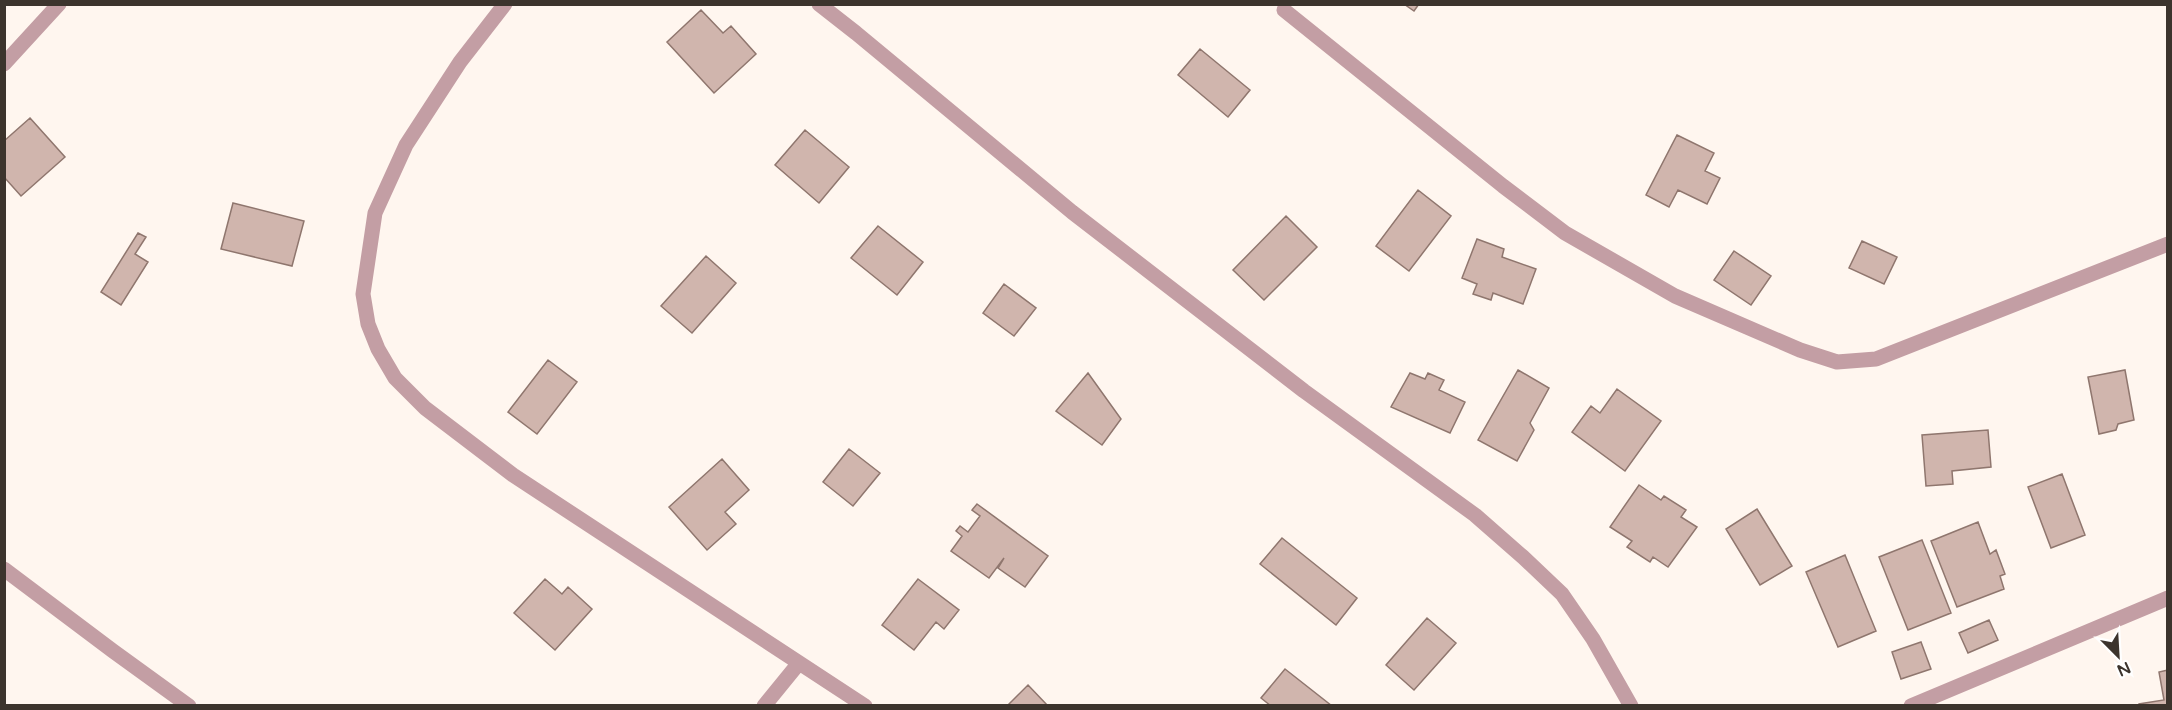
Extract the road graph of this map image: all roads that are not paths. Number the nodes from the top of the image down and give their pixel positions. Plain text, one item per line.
1 (59, 4) edge
2 (505, 4) edge
3 (819, 4) edge
4 (1284, 10) dead end
5 (4, 64) edge
6 (2168, 244) edge
7 (4, 569) edge
8 (2168, 598) edge
9 (799, 663) junction
10 (189, 705) edge
11 (764, 705) edge
12 (865, 705) edge
13 (1631, 705) edge
14 (1911, 705) edge

1 - 5 street
2 - 9 street
3 - 13 street
4 - 6 street
7 - 10 street
8 - 14 street
9 - 11 street
9 - 12 street

